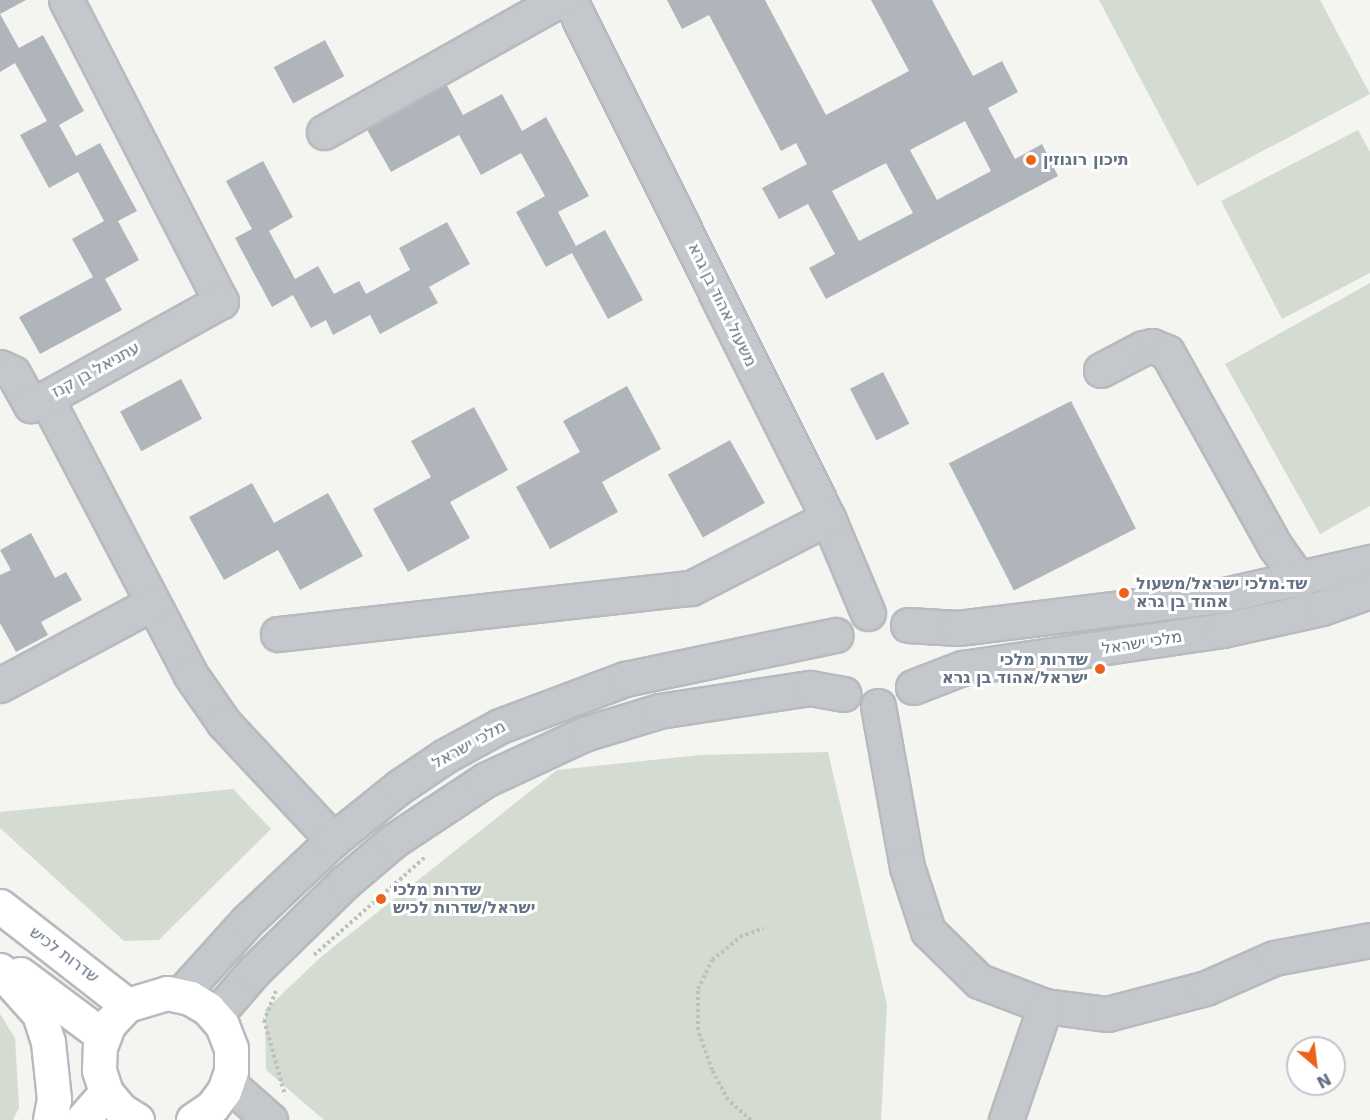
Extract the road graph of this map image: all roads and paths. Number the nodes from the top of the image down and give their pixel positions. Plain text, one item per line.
1 (66, 0) edge
2 (559, 0) edge
3 (570, 0) edge
4 (324, 132) dead end
5 (0, 367) edge
6 (1101, 370) dead end
7 (46, 398) junction
8 (828, 518) junction
9 (1370, 562) edge
10 (1300, 581) junction
11 (1370, 591) edge
12 (151, 604) junction
13 (868, 613) junction
14 (908, 625) junction
15 (278, 634) dead end
16 (835, 635) junction
17 (0, 686) edge
18 (913, 687) junction
19 (843, 694) junction
20 (878, 706) junction
21 (333, 840) junction
22 (431, 851) dead end
23 (0, 906) edge
24 (763, 928) dead end
25 (1370, 940) edge
26 (0, 961) edge
27 (305, 962) dead end
28 (0, 970) edge
29 (284, 982) dead end
30 (180, 995) junction
31 (127, 1005) junction
32 (1045, 1006) junction
33 (215, 1016) junction
34 (103, 1036) junction
35 (228, 1083) junction
36 (106, 1092) junction
37 (278, 1108) edge
38 (50, 1120) edge
39 (82, 1120) edge
40 (137, 1120) edge
41 (197, 1120) edge
42 (751, 1120) edge
43 (1006, 1120) edge

1 - 7 street, עתניאל בן קנז
2 - 4 street
3 - 8 street, משעול אהוד בן גרא
5 - 7 street
6 - 10 street
7 - 12 street, עתניאל בן קנז
8 - 13 street, משעול אהוד בן גרא
8 - 15 street
9 - 10 street
10 - 14 street
11 - 18 street, מלכי ישראל
12 - 17 street
12 - 21 street, עתניאל בן קנז
13 - 14 street
13 - 16 street
14 - 18 street
16 - 19 street
16 - 21 street, מלכי ישראל
18 - 20 street
19 - 20 street
19 - 33 street
20 - 32 street
21 - 30 street, מלכי ישראל
22 - 27 path
23 - 31 main road, שדרות לכיש
24 - 42 path
25 - 32 street
26 - 34 main road
28 - 38 main road
29 - 37 path
30 - 31 main road
30 - 33 main road
31 - 34 main road
32 - 43 street
33 - 35 main road
34 - 36 main road
35 - 37 street
35 - 41 main road
36 - 39 main road
36 - 40 main road

